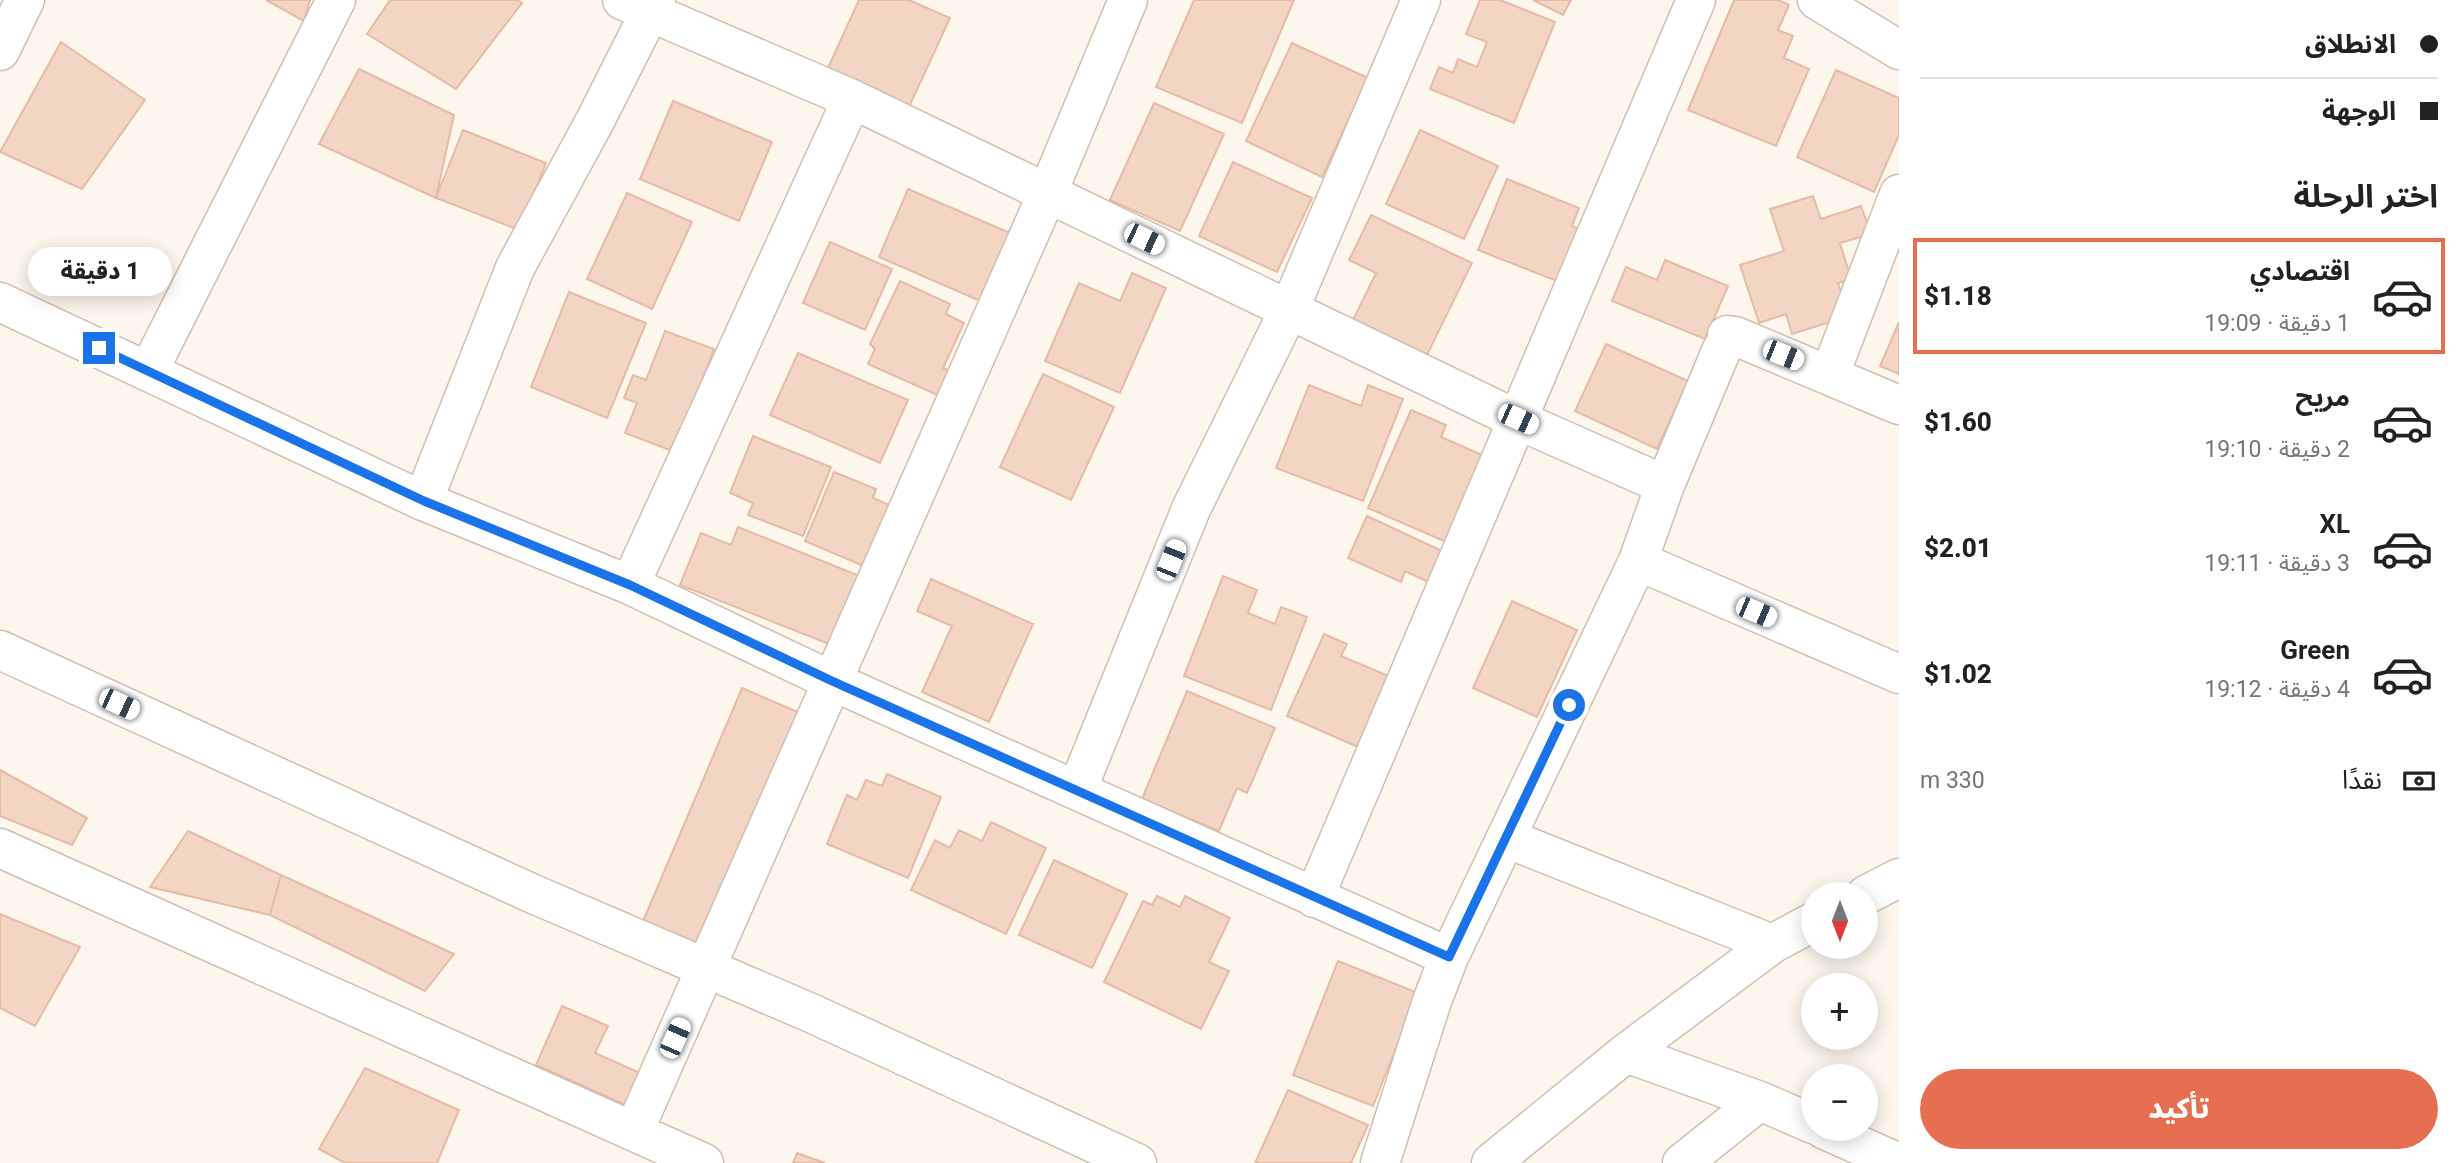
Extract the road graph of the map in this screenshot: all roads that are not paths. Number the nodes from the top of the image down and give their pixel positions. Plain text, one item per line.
1 (26, 0) edge
2 (336, 0) edge
3 (1128, 0) edge
4 (1421, 0) edge
5 (1696, 0) edge
6 (1817, 0) edge
7 (643, 4) edge
8 (1899, 50) edge
9 (0, 51) edge
10 (852, 99) junction
11 (1048, 191) junction
12 (1899, 194) edge
13 (0, 302) edge
14 (1289, 310) junction
15 (148, 372) junction
16 (1830, 374) junction
17 (1899, 405) edge
18 (1518, 419) junction
19 (1665, 485) junction
20 (424, 501) junction
21 (1638, 561) junction
22 (630, 585) junction
23 (0, 650) edge
24 (1899, 674) edge
25 (832, 681) junction
26 (1077, 790) junction
27 (1506, 838) junction
28 (0, 848) edge
29 (1899, 877) edge
30 (1878, 888) edge
31 (1314, 898) junction
32 (1801, 928) edge
33 (1772, 944) junction
34 (1449, 957) junction
35 (706, 969) junction
36 (1626, 1053) junction
37 (1760, 1101) junction
38 (1801, 1119) edge
39 (634, 1130) junction
40 (1850, 1141) edge
41 (704, 1163) edge
42 (1137, 1163) edge
43 (1380, 1163) edge
44 (1491, 1163) edge
45 (1682, 1163) edge
46 (1899, 1163) edge

1 - 9 street
2 - 15 street
3 - 11 street
4 - 14 street
5 - 18 street
6 - 8 street
7 - 10 street
7 - 20 street
10 - 11 street
10 - 22 street
11 - 14 street
11 - 25 street
12 - 16 street
13 - 15 street
14 - 18 street
14 - 26 street
15 - 20 street
16 - 17 street
16 - 19 street
18 - 19 street
18 - 31 street
19 - 21 street
20 - 22 street
21 - 24 street
21 - 27 street
22 - 25 street
23 - 35 street
25 - 26 street
25 - 35 street
26 - 31 street
27 - 33 street
27 - 34 street
28 - 39 street
29 - 30 street
31 - 34 street
32 - 33 street
33 - 36 street
34 - 43 street
35 - 39 street
35 - 42 street
36 - 37 street
36 - 44 street
37 - 38 street
37 - 45 street
39 - 41 street
40 - 46 street

